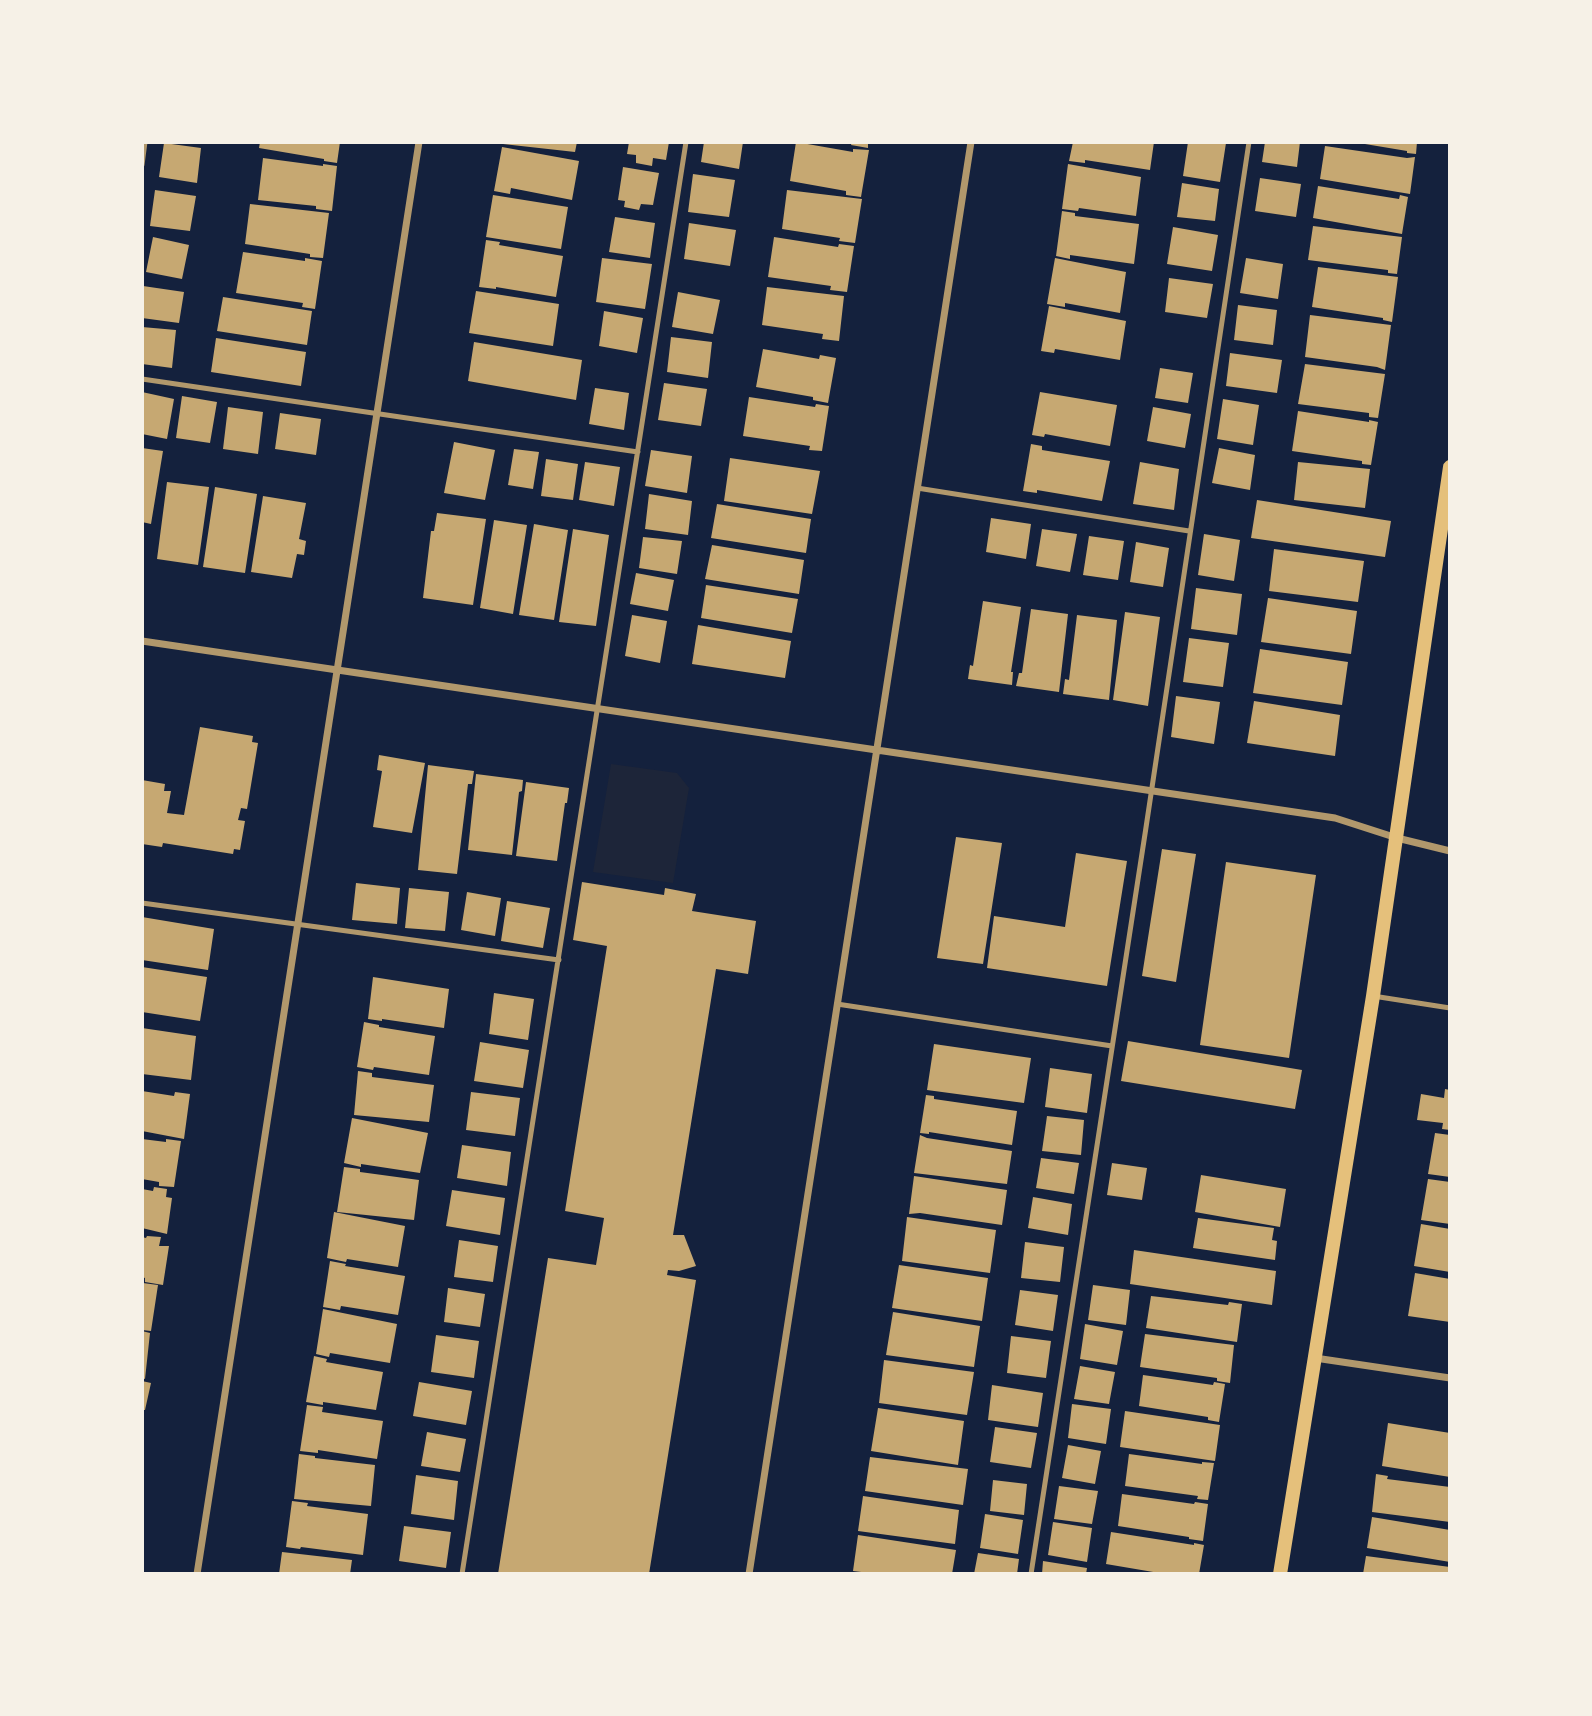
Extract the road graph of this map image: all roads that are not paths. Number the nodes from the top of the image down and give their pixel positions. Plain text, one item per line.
1 (145, 142) edge
2 (419, 142) edge
3 (686, 142) edge
4 (971, 142) edge
5 (1249, 142) edge
6 (142, 165) edge
7 (142, 379) edge
8 (377, 414) junction
9 (638, 452) junction
10 (1450, 467) edge
11 (917, 488) junction
12 (1189, 531) junction
13 (142, 641) edge
14 (337, 670) junction
15 (598, 710) junction
16 (876, 752) junction
17 (1151, 791) junction
18 (1397, 838) junction
19 (1450, 850) edge
20 (142, 903) edge
21 (298, 926) junction
22 (559, 960) junction
23 (1373, 996) junction
24 (837, 1004) junction
25 (1450, 1008) edge
26 (1112, 1046) junction
27 (1315, 1358) junction
28 (1450, 1378) edge
29 (197, 1574) edge
30 (462, 1574) edge
31 (749, 1574) edge
32 (1031, 1574) edge
33 (1280, 1574) edge

1 - 6 lane
2 - 8 street
3 - 9 lane
4 - 11 street
5 - 12 lane
7 - 8 lane
8 - 9 lane
8 - 14 street
9 - 15 lane
10 - 18 main road
11 - 12 lane
11 - 16 street
12 - 17 lane
13 - 14 street
14 - 15 street
14 - 21 street
15 - 16 street
15 - 22 lane
16 - 17 street
16 - 24 street
17 - 18 street
17 - 26 lane
18 - 19 street
18 - 23 main road
20 - 21 lane
21 - 22 lane
21 - 29 street
22 - 30 lane
23 - 25 lane
23 - 27 main road
24 - 26 lane
24 - 31 street
26 - 32 lane
27 - 28 street
27 - 33 main road

